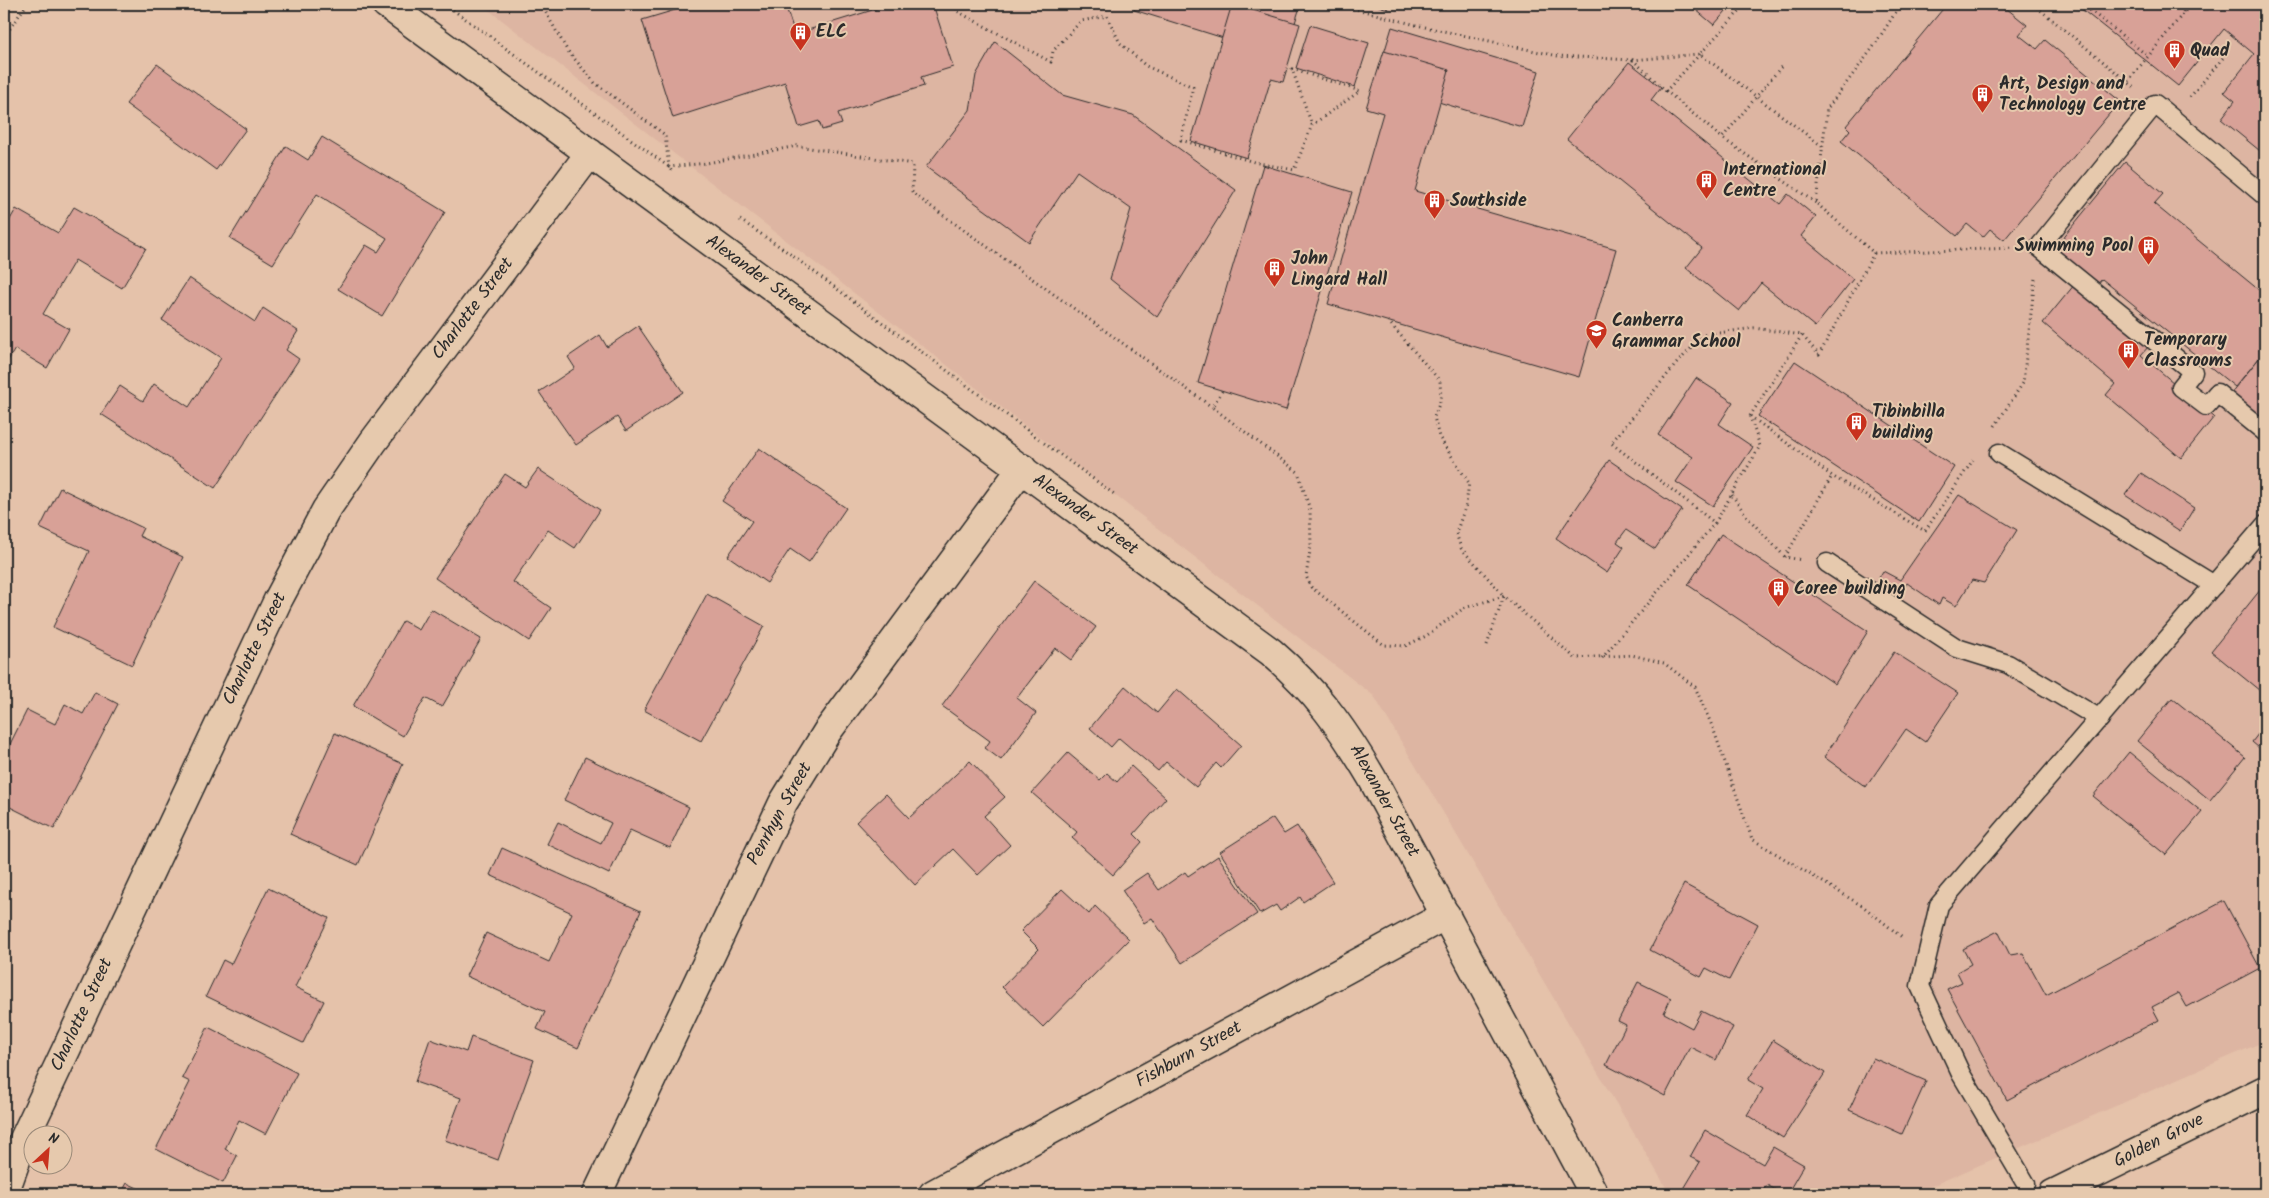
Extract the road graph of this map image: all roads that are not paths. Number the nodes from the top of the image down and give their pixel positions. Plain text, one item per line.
1 (386, 4) edge
2 (590, 153) junction
3 (2265, 196) edge
4 (2265, 432) edge
5 (1999, 453) dead end
6 (1022, 468) junction
7 (2265, 525) edge
8 (1826, 563) road end
9 (2214, 586) junction
10 (2100, 719) junction
11 (1446, 915) junction
12 (2265, 1090) edge
13 (2026, 1184) dead end
14 (4, 1194) edge
15 (596, 1194) edge
16 (933, 1194) edge
17 (1594, 1194) edge
18 (2053, 1194) edge

1 - 2 street, Alexander Street
2 - 6 street, Alexander Street
2 - 14 street, Charlotte Street
3 - 4 lane
5 - 9 lane
6 - 11 street, Alexander Street
6 - 15 street, Penrhyn Street
7 - 9 lane
8 - 10 lane
9 - 10 lane
10 - 13 lane
11 - 16 street, Fishburn Street
11 - 17 street, Alexander Street
12 - 18 street, Golden Grove

